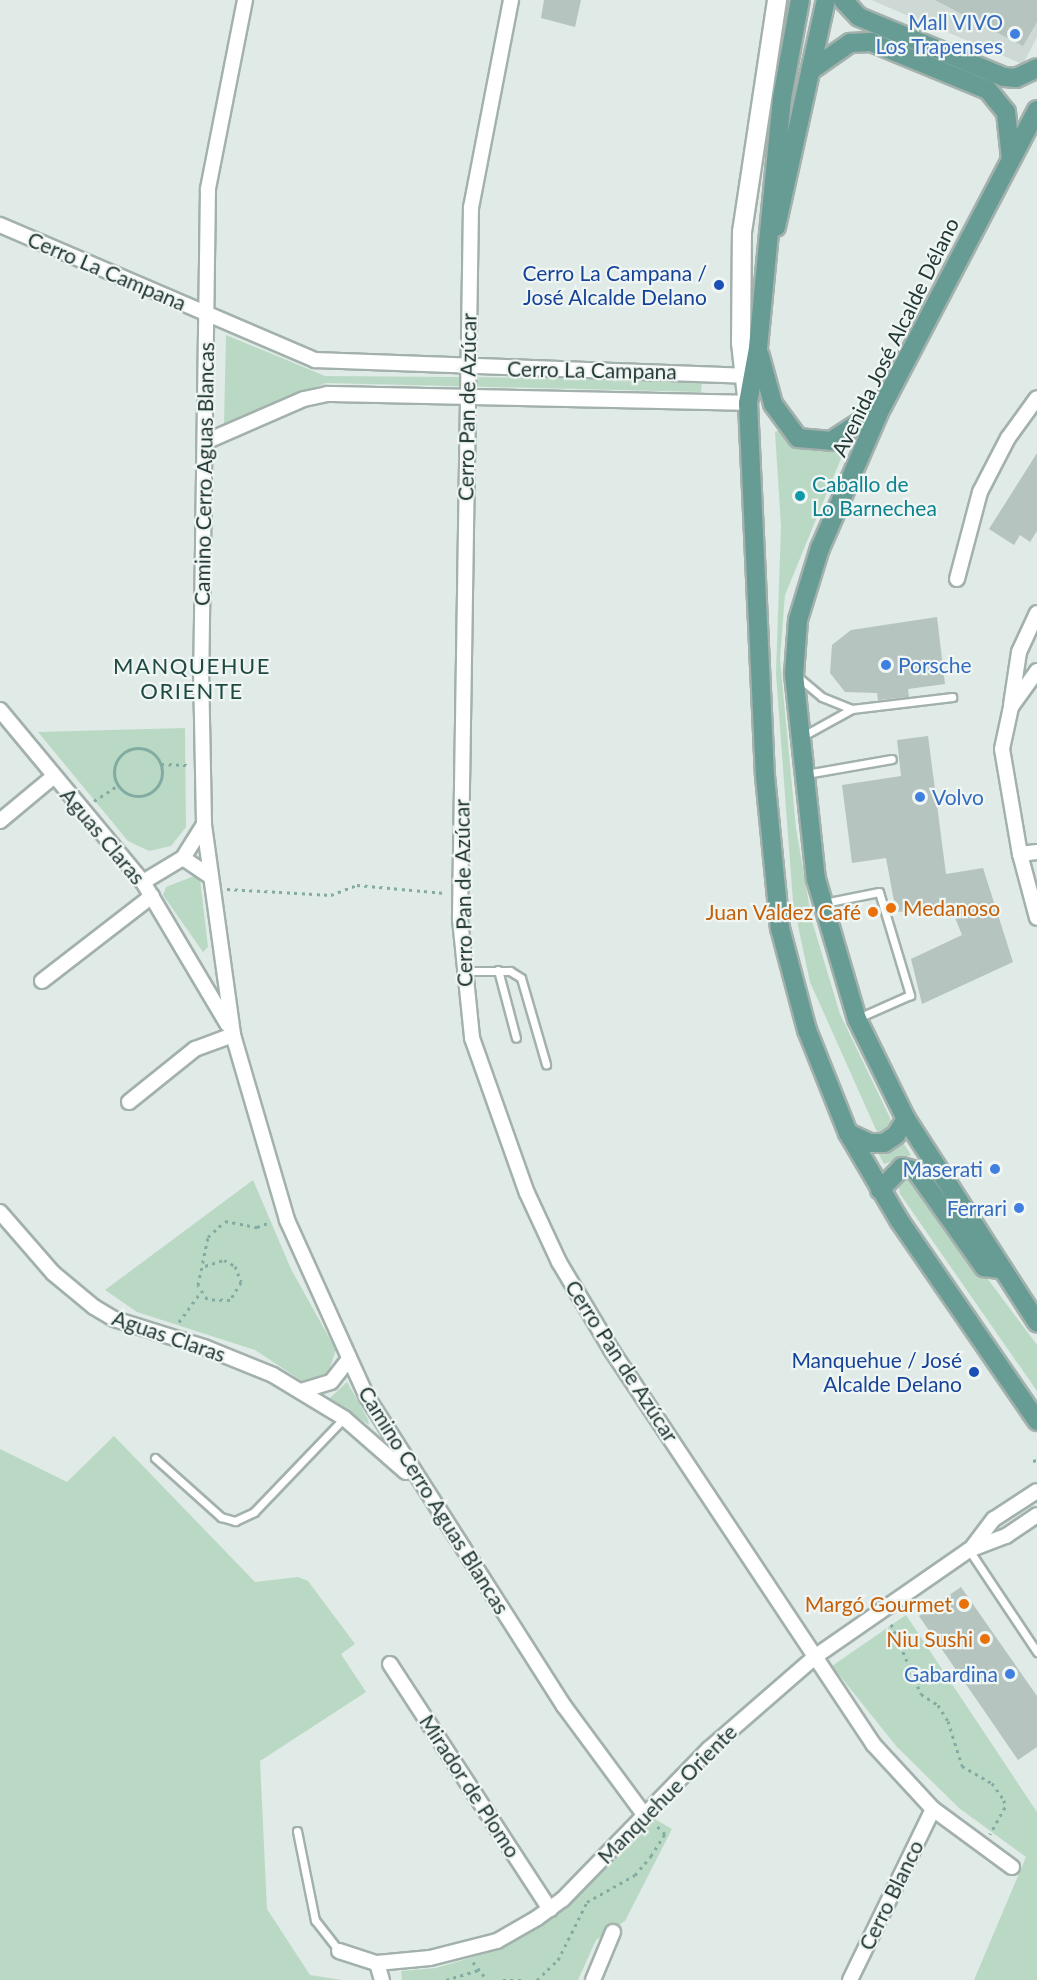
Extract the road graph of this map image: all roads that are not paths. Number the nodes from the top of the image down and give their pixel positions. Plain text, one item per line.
1 (245, 0) edge
2 (511, 0) edge
3 (777, 0) edge
4 (800, 0) edge
5 (826, 0) edge
6 (843, 0) edge
7 (814, 68) junction
8 (1037, 68) edge
9 (1037, 110) edge
10 (1011, 159) junction
11 (0, 225) edge
12 (762, 272) junction
13 (206, 314) junction
14 (758, 348) junction
15 (469, 367) junction
16 (744, 376) junction
17 (468, 397) junction
18 (1037, 398) edge
19 (748, 403) junction
20 (881, 408) junction
21 (205, 442) junction
22 (957, 579) dead end
23 (1037, 613) edge
24 (1037, 671) edge
25 (794, 674) junction
26 (952, 697) dead end
27 (1011, 707) junction
28 (852, 709) junction
29 (0, 710) edge
30 (801, 738) junction
31 (892, 759) dead end
32 (804, 775) junction
33 (53, 777) junction
34 (0, 821) edge
35 (204, 825) junction
36 (1037, 852) edge
37 (1020, 854) junction
38 (183, 858) junction
39 (143, 882) junction
40 (211, 882) junction
41 (152, 896) junction
42 (822, 904) junction
43 (1037, 918) edge
44 (220, 950) junction
45 (193, 959) junction
46 (498, 970) junction
47 (462, 972) junction
48 (42, 981) dead end
49 (858, 1018) junction
50 (233, 1035) junction
51 (516, 1038) dead end
52 (546, 1064) dead end
53 (129, 1102) dead end
54 (906, 1119) junction
55 (848, 1132) junction
56 (880, 1190) junction
57 (0, 1212) edge
58 (1000, 1269) junction
59 (1037, 1322) edge
60 (348, 1360) junction
61 (301, 1391) junction
62 (344, 1418) junction
63 (1037, 1421) edge
64 (155, 1458) dead end
65 (415, 1479) junction
66 (1037, 1491) edge
67 (1037, 1515) edge
68 (969, 1550) junction
69 (1037, 1652) edge
70 (816, 1656) junction
71 (390, 1664) dead end
72 (933, 1809) junction
73 (645, 1816) junction
74 (297, 1831) dead end
75 (1012, 1867) dead end
76 (550, 1909) junction
77 (613, 1932) dead end
78 (339, 1951) joint
79 (377, 1963) junction
80 (382, 1980) edge
81 (593, 1980) edge
82 (850, 1980) edge

1 - 13 street, Camino Cerro Aguas Blancas
2 - 15 street, Cerro Pan de Azúcar
3 - 16 main road
4 - 12 main road
5 - 7 main road
6 - 8 main road
7 - 10 main road
7 - 12 main road
9 - 10 main road, Avenida José Alcalde Délano
10 - 20 main road, Avenida José Alcalde Délano
11 - 13 street, Cerro La Campana
12 - 14 main road
13 - 15 street, Cerro La Campana
13 - 21 street, Camino Cerro Aguas Blancas
14 - 19 main road
14 - 20 main road
15 - 16 street, Cerro La Campana
15 - 17 street, Cerro Pan de Azúcar
16 - 19 main road
17 - 19 street, Cerro La Campana
17 - 21 street, Cerro La Campana
17 - 47 street, Cerro Pan de Azúcar
18 - 22 street
19 - 55 main road
20 - 25 main road, Avenida José Alcalde Délano
21 - 35 street, Camino Cerro Aguas Blancas
23 - 27 street
24 - 27 street
25 - 28 lane
25 - 30 main road, Avenida José Alcalde Délano
26 - 28 lane
27 - 37 street
28 - 30 lane
29 - 33 street, Aguas Claras
30 - 32 main road, Avenida José Alcalde Délano
31 - 32 lane
32 - 42 main road, Avenida José Alcalde Délano
33 - 34 street, Aguas Claras
33 - 39 street, Aguas Claras
35 - 38 street
35 - 40 street, Camino Cerro Aguas Blancas
36 - 37 street
37 - 43 street
38 - 39 street
38 - 40 street
39 - 41 street, Aguas Claras
40 - 44 street, Camino Cerro Aguas Blancas
41 - 45 street, Aguas Claras
41 - 48 street, Aguas Claras
42 - 49 main road, Avenida José Alcalde Délano
42 - 49 lane
44 - 45 street
44 - 50 street, Camino Cerro Aguas Blancas
45 - 50 street, Aguas Claras
46 - 47 lane
46 - 51 lane
46 - 52 lane
47 - 70 street, Cerro Pan de Azúcar
49 - 54 main road, Avenida José Alcalde Délano
50 - 53 street
50 - 60 street, Camino Cerro Aguas Blancas
54 - 55 main road
54 - 58 main road, Avenida José Alcalde Délano
55 - 56 main road
56 - 58 main road
56 - 63 main road
57 - 61 street, Aguas Claras
58 - 59 main road, Avenida José Alcalde Délano
60 - 61 street
60 - 65 street, Camino Cerro Aguas Blancas
61 - 62 street, Aguas Claras
62 - 64 lane
62 - 65 street, Aguas Claras
65 - 73 street, Camino Cerro Aguas Blancas
66 - 68 street, Manquehue Oriente
67 - 68 street, Manquehue Oriente
68 - 69 lane
68 - 70 street, Manquehue Oriente
70 - 72 street, Cerro Pan de Azúcar
70 - 73 street, Manquehue Oriente
71 - 76 street, Mirador de Plomo
72 - 75 street, Cerro Pan de Azúcar
72 - 82 street, Cerro Blanco
73 - 76 street, Manquehue Oriente
74 - 78 lane
76 - 79 street, Manquehue Oriente
77 - 81 street
78 - 79 street, Manquehue Oriente
79 - 80 street

